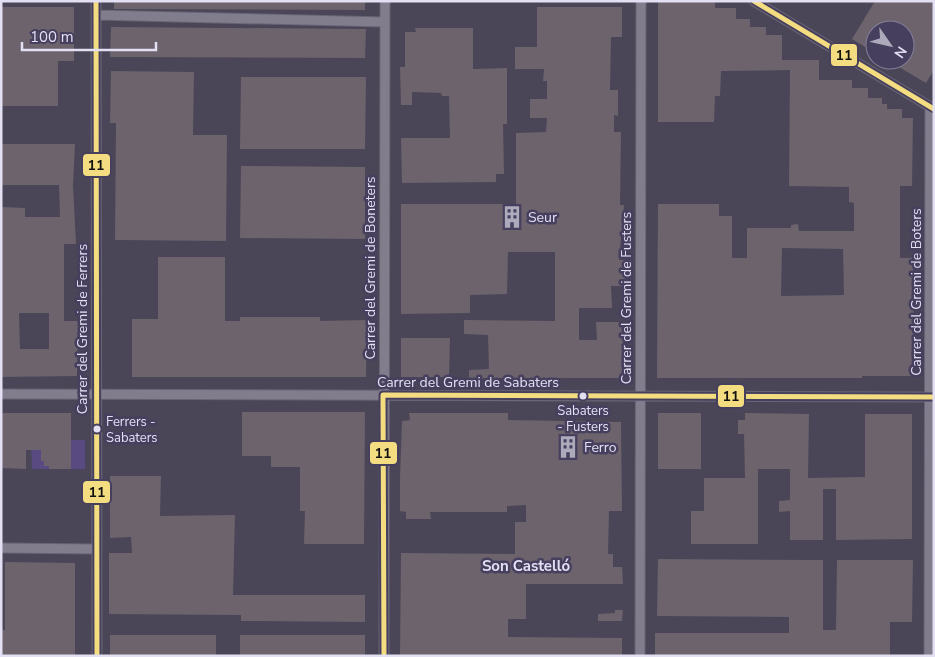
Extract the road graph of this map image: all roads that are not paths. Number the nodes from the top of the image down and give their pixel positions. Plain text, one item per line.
1 (96, 1) edge
2 (385, 1) edge
3 (641, 1) edge
4 (754, 1) edge
5 (96, 15) junction
6 (385, 22) junction
7 (932, 108) edge
8 (1, 394) edge
9 (96, 395) junction
10 (383, 395) junction
11 (640, 396) junction
12 (932, 397) edge
13 (1, 548) edge
14 (97, 549) junction
15 (97, 656) edge
16 (384, 656) edge
17 (640, 656) edge
18 (929, 656) edge

1 - 5 street, Carrer del Gremi de Ferrers
2 - 6 street, Carrer del Gremi de Boneters
3 - 11 street, Carrer del Gremi de Fusters
4 - 7 street
5 - 6 street
5 - 9 street, Carrer del Gremi de Ferrers
6 - 10 street, Carrer del Gremi de Boneters
7 - 12 street, Carrer del Gremi de Boters
8 - 9 street, Carrer del Gremi de Sabaters
9 - 10 street, Carrer del Gremi de Sabaters
9 - 14 street, Carrer del Gremi de Ferrers
10 - 11 street, Carrer del Gremi de Sabaters
10 - 16 street, Carrer del Gremi de Boneters
11 - 12 street, Carrer del Gremi de Sabaters
11 - 17 street, Carrer del Gremi de Fusters
12 - 18 street, Carrer del Gremi de Boters
13 - 14 street
14 - 15 street, Carrer del Gremi de Ferrers

